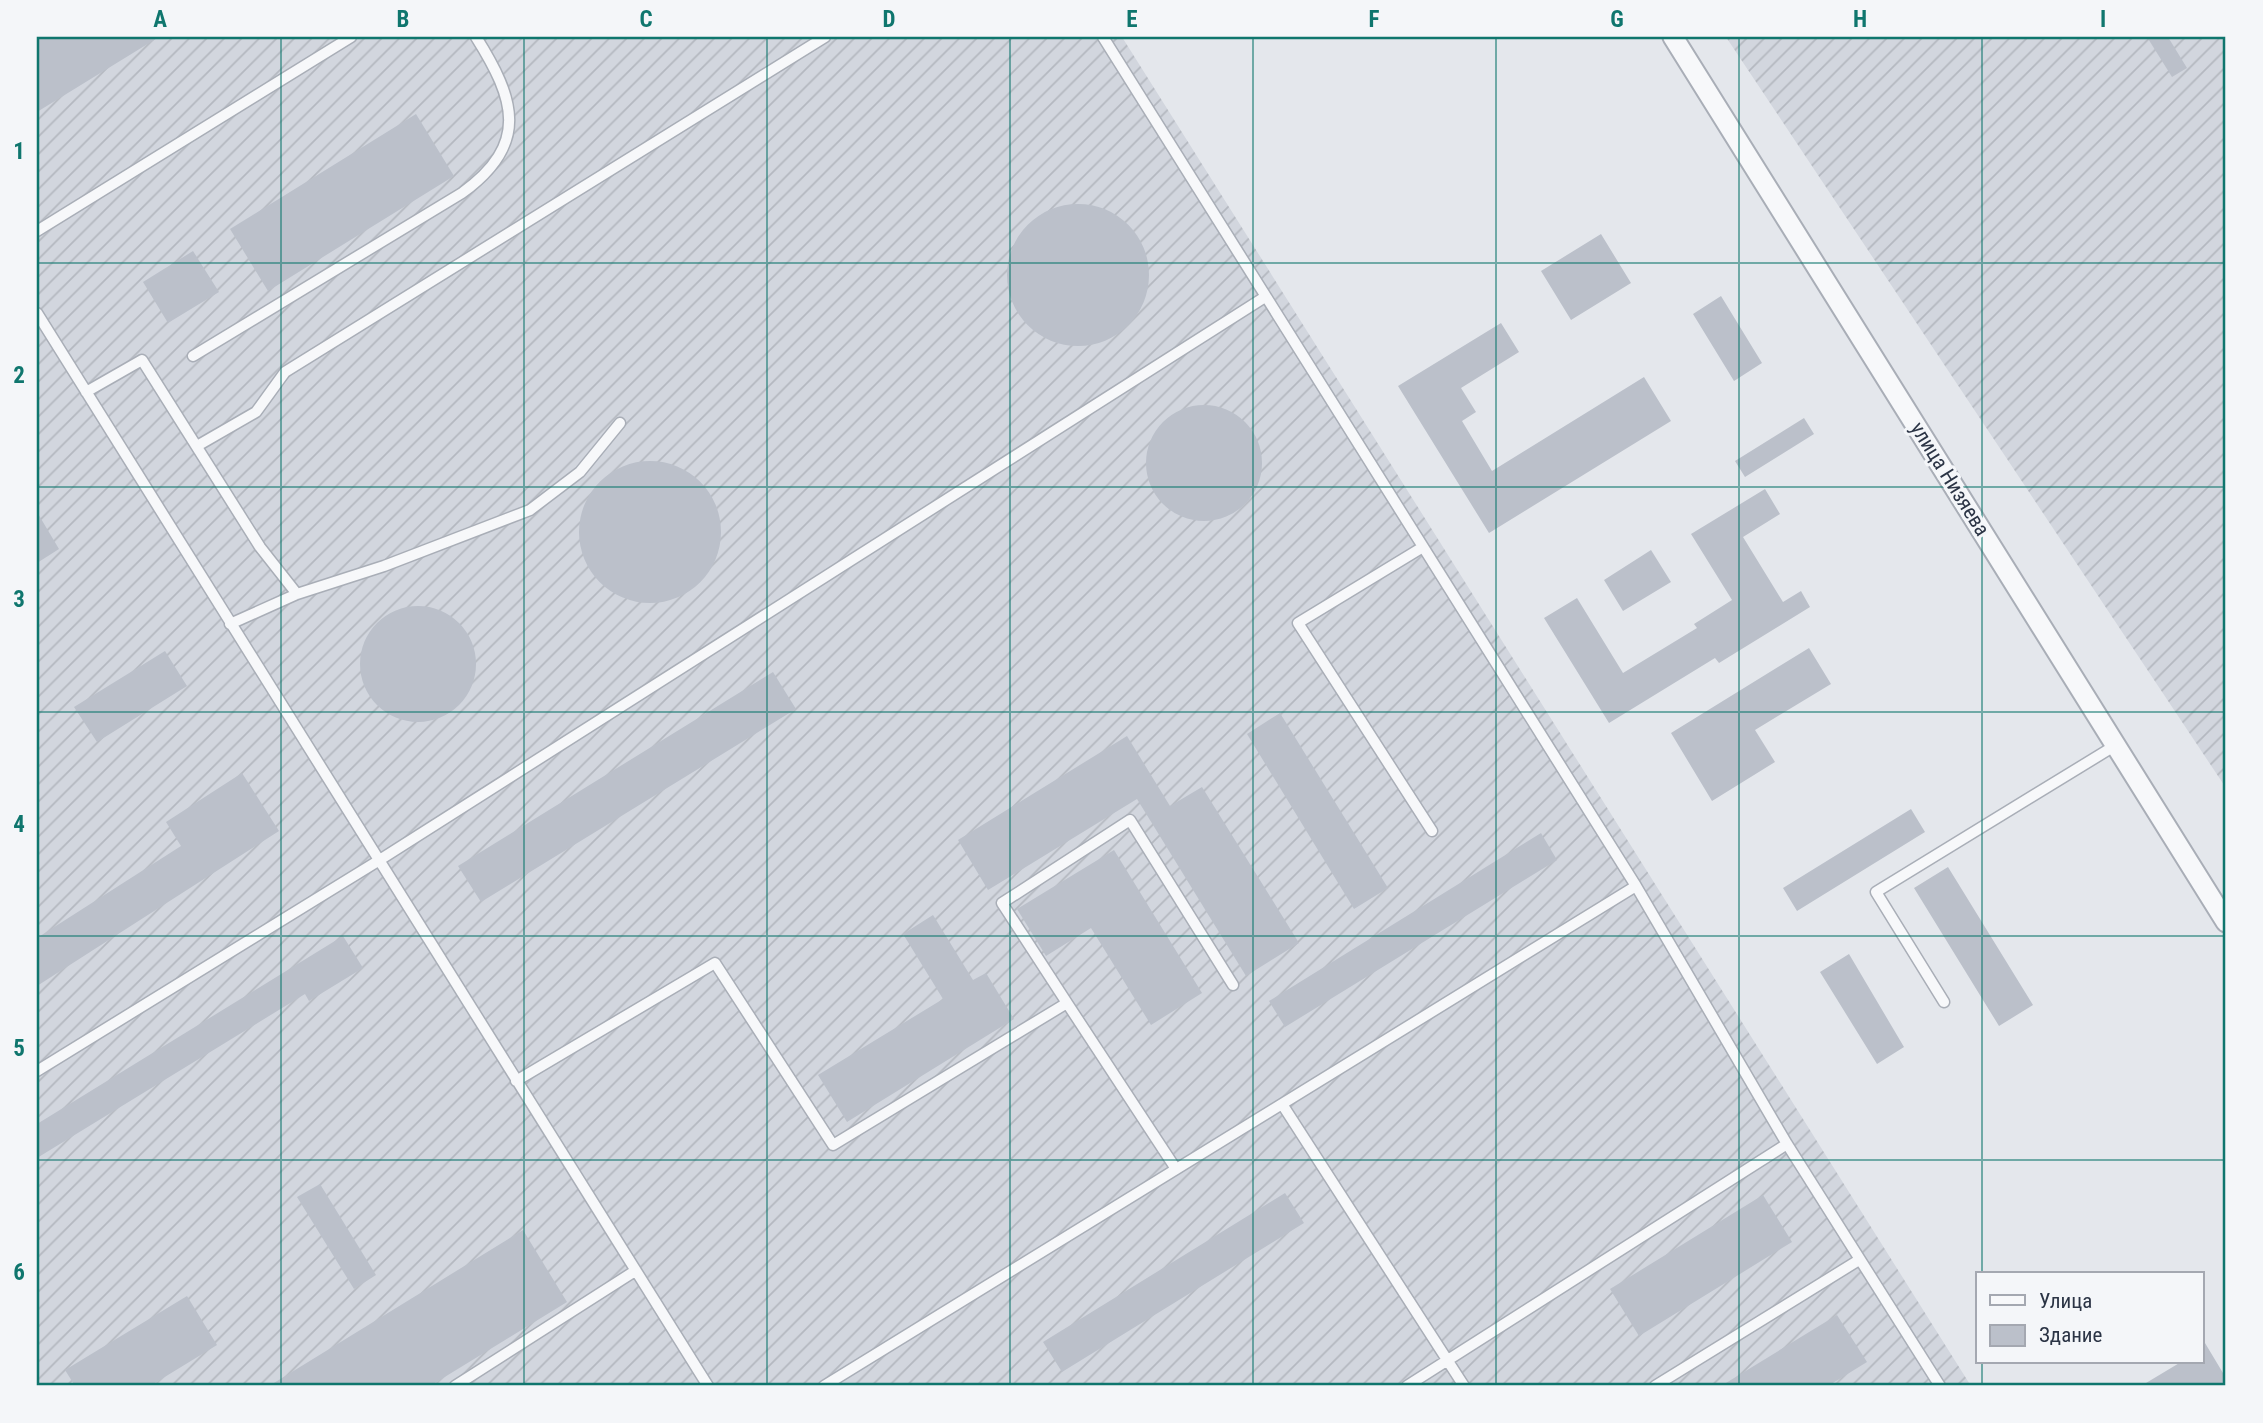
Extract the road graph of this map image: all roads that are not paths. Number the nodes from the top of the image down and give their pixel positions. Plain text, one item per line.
1 (351, 37) edge
2 (476, 37) edge
3 (825, 37) edge
4 (1103, 37) edge
5 (1673, 37) edge
6 (37, 231) edge
7 (1265, 296) junction
8 (37, 313) edge
9 (193, 356) dead end
10 (86, 392) junction
11 (620, 423) dead end
12 (197, 446) junction
13 (1423, 547) junction
14 (297, 594) junction
15 (230, 624) junction
16 (2116, 745) junction
17 (1432, 831) dead end
18 (378, 861) junction
19 (1636, 886) junction
20 (2226, 922) edge
21 (1233, 985) dead end
22 (1944, 1002) dead end
23 (1067, 1003) junction
24 (37, 1071) edge
25 (516, 1081) junction
26 (1282, 1104) junction
27 (1787, 1144) junction
28 (1176, 1169) junction
29 (1859, 1260) junction
30 (635, 1271) junction
31 (1448, 1361) junction
32 (455, 1386) edge
33 (708, 1386) edge
34 (824, 1386) edge
35 (1408, 1386) edge
36 (1464, 1386) edge
37 (1655, 1386) edge
38 (1940, 1386) edge

1 - 6 lane
2 - 9 lane
3 - 12 lane
4 - 7 lane
5 - 16 street, улица Низяева
7 - 13 lane
7 - 18 lane
8 - 10 lane
10 - 12 lane
10 - 15 lane
11 - 14 lane
12 - 14 lane
13 - 17 lane
13 - 19 lane
14 - 15 lane
15 - 18 lane
16 - 20 street, улица Низяева
16 - 22 lane
18 - 24 lane
18 - 25 lane
19 - 26 lane
19 - 27 lane
21 - 23 lane
23 - 25 lane
23 - 28 lane
25 - 30 lane
26 - 28 lane
26 - 31 lane
27 - 29 lane
27 - 31 lane
28 - 34 lane
29 - 37 lane
29 - 38 lane
30 - 32 lane
30 - 33 lane
31 - 35 lane
31 - 36 lane

